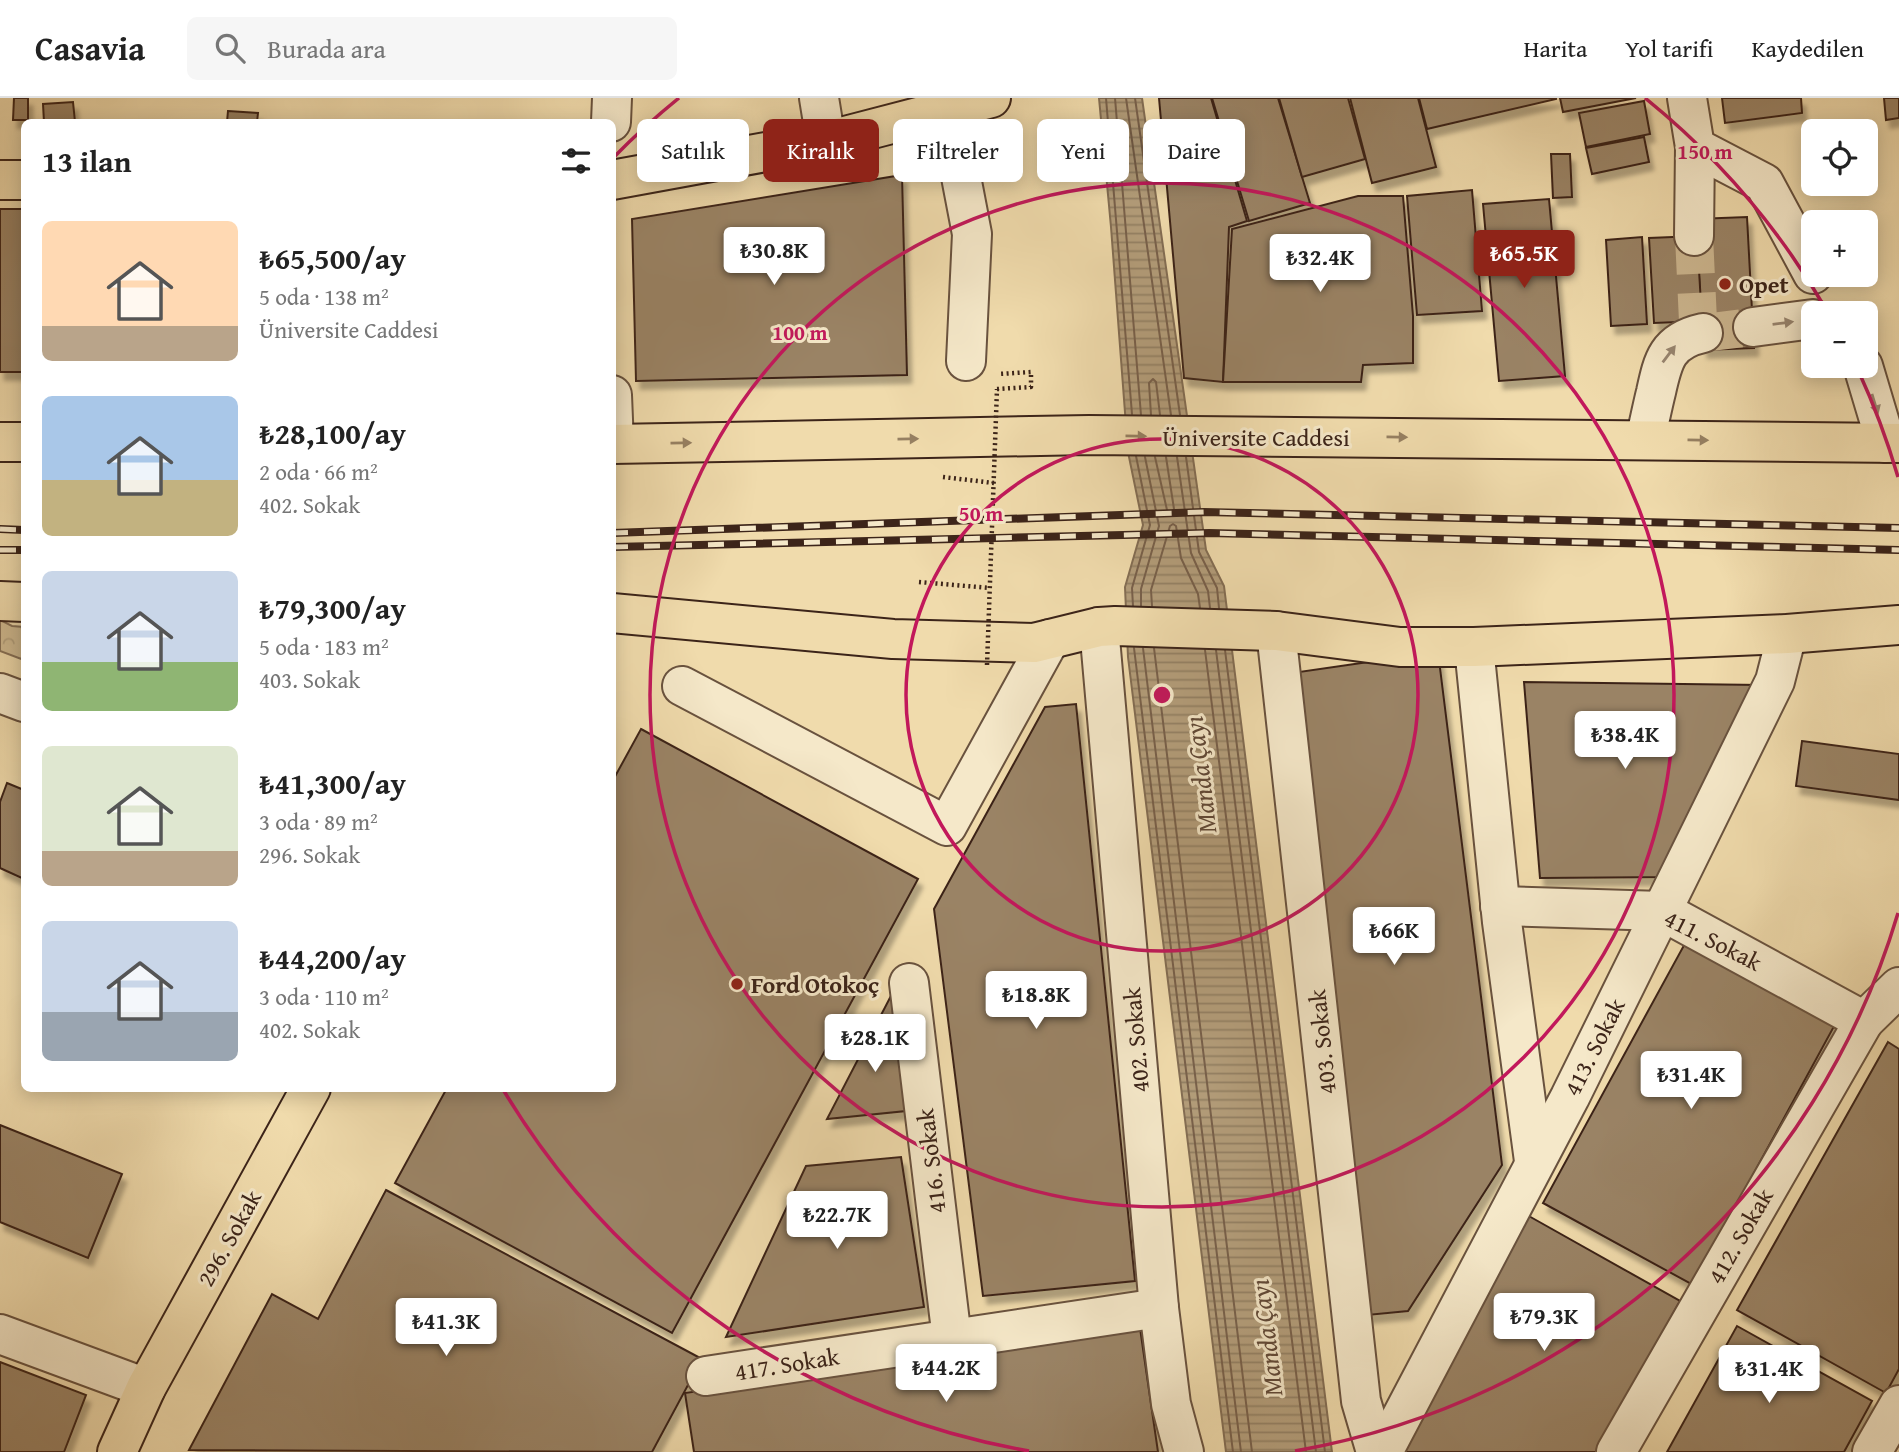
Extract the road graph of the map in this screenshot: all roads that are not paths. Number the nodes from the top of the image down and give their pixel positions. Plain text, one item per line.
1 (612, 98) edge
2 (820, 98) edge
3 (991, 98) edge
4 (1687, 98) edge
5 (948, 109) junction
6 (611, 119) edge
7 (823, 119) edge
8 (879, 127) edge
9 (1695, 147) junction
10 (763, 152) edge
11 (616, 179) edge
12 (0, 180) edge
13 (21, 180) edge
14 (1694, 236) tunnel mouth
15 (1801, 252) edge
16 (1801, 321) edge
17 (1753, 327) tunnel mouth
18 (1700, 329) tunnel mouth
19 (980, 367) road end
20 (1868, 378) edge
21 (1645, 440) junction
22 (0, 442) edge
23 (21, 442) edge
24 (1893, 443) edge
25 (616, 444) edge
26 (0, 601) edge
27 (21, 601) edge
28 (616, 613) edge
29 (1899, 625) edge
30 (1107, 627) junction
31 (1258, 630) junction
32 (1787, 634) junction
33 (1050, 639) junction
34 (1474, 647) junction
35 (682, 686) dead end
36 (0, 693) edge
37 (21, 701) edge
38 (1500, 906) junction
39 (1662, 911) junction
40 (909, 983) dead end
41 (1899, 987) edge
42 (1864, 1021) junction
43 (310, 1092) edge
44 (1534, 1161) junction
45 (1159, 1308) junction
46 (0, 1334) edge
47 (952, 1339) junction
48 (706, 1376) dead end
49 (146, 1388) junction
50 (1899, 1405) edge
51 (117, 1452) edge
52 (1184, 1452) edge
53 (1376, 1452) edge
54 (1383, 1452) edge
55 (1616, 1452) edge
56 (1872, 1452) edge

1 - 6 street
2 - 7 street
3 - 5 main road
4 - 9 street
5 - 8 main road
5 - 19 street
9 - 14 street
9 - 15 street
10 - 11 main road
12 - 13 main road
17 -> 16 street
21 -> 18 street
20 -> 24 street
21 -> 24 main road, Üniversite Caddesi
25 -> 21 main road, Üniversite Caddesi
22 - 23 main road
26 - 27 main road
28 - 33 main road
29 - 32 main road
30 - 31 main road
30 - 33 main road
30 - 45 street, 402. Sokak
31 - 34 main road
31 - 53 street, 403. Sokak
32 - 34 main road
32 - 39 street, 413. Sokak
33 - 35 street
34 - 38 street
36 - 37 street
38 - 39 street, 411. Sokak
38 - 44 street
39 - 42 street, 411. Sokak
39 - 44 street, 413. Sokak
40 - 47 street, 416. Sokak
41 - 42 street
42 - 55 street, 412. Sokak
43 - 49 main road, 296. Sokak
44 - 54 street, 413. Sokak
45 - 47 street, 417. Sokak
45 - 52 street, 402. Sokak
46 - 49 street
47 - 48 street, 417. Sokak
49 - 51 main road, 296. Sokak
50 - 56 street

